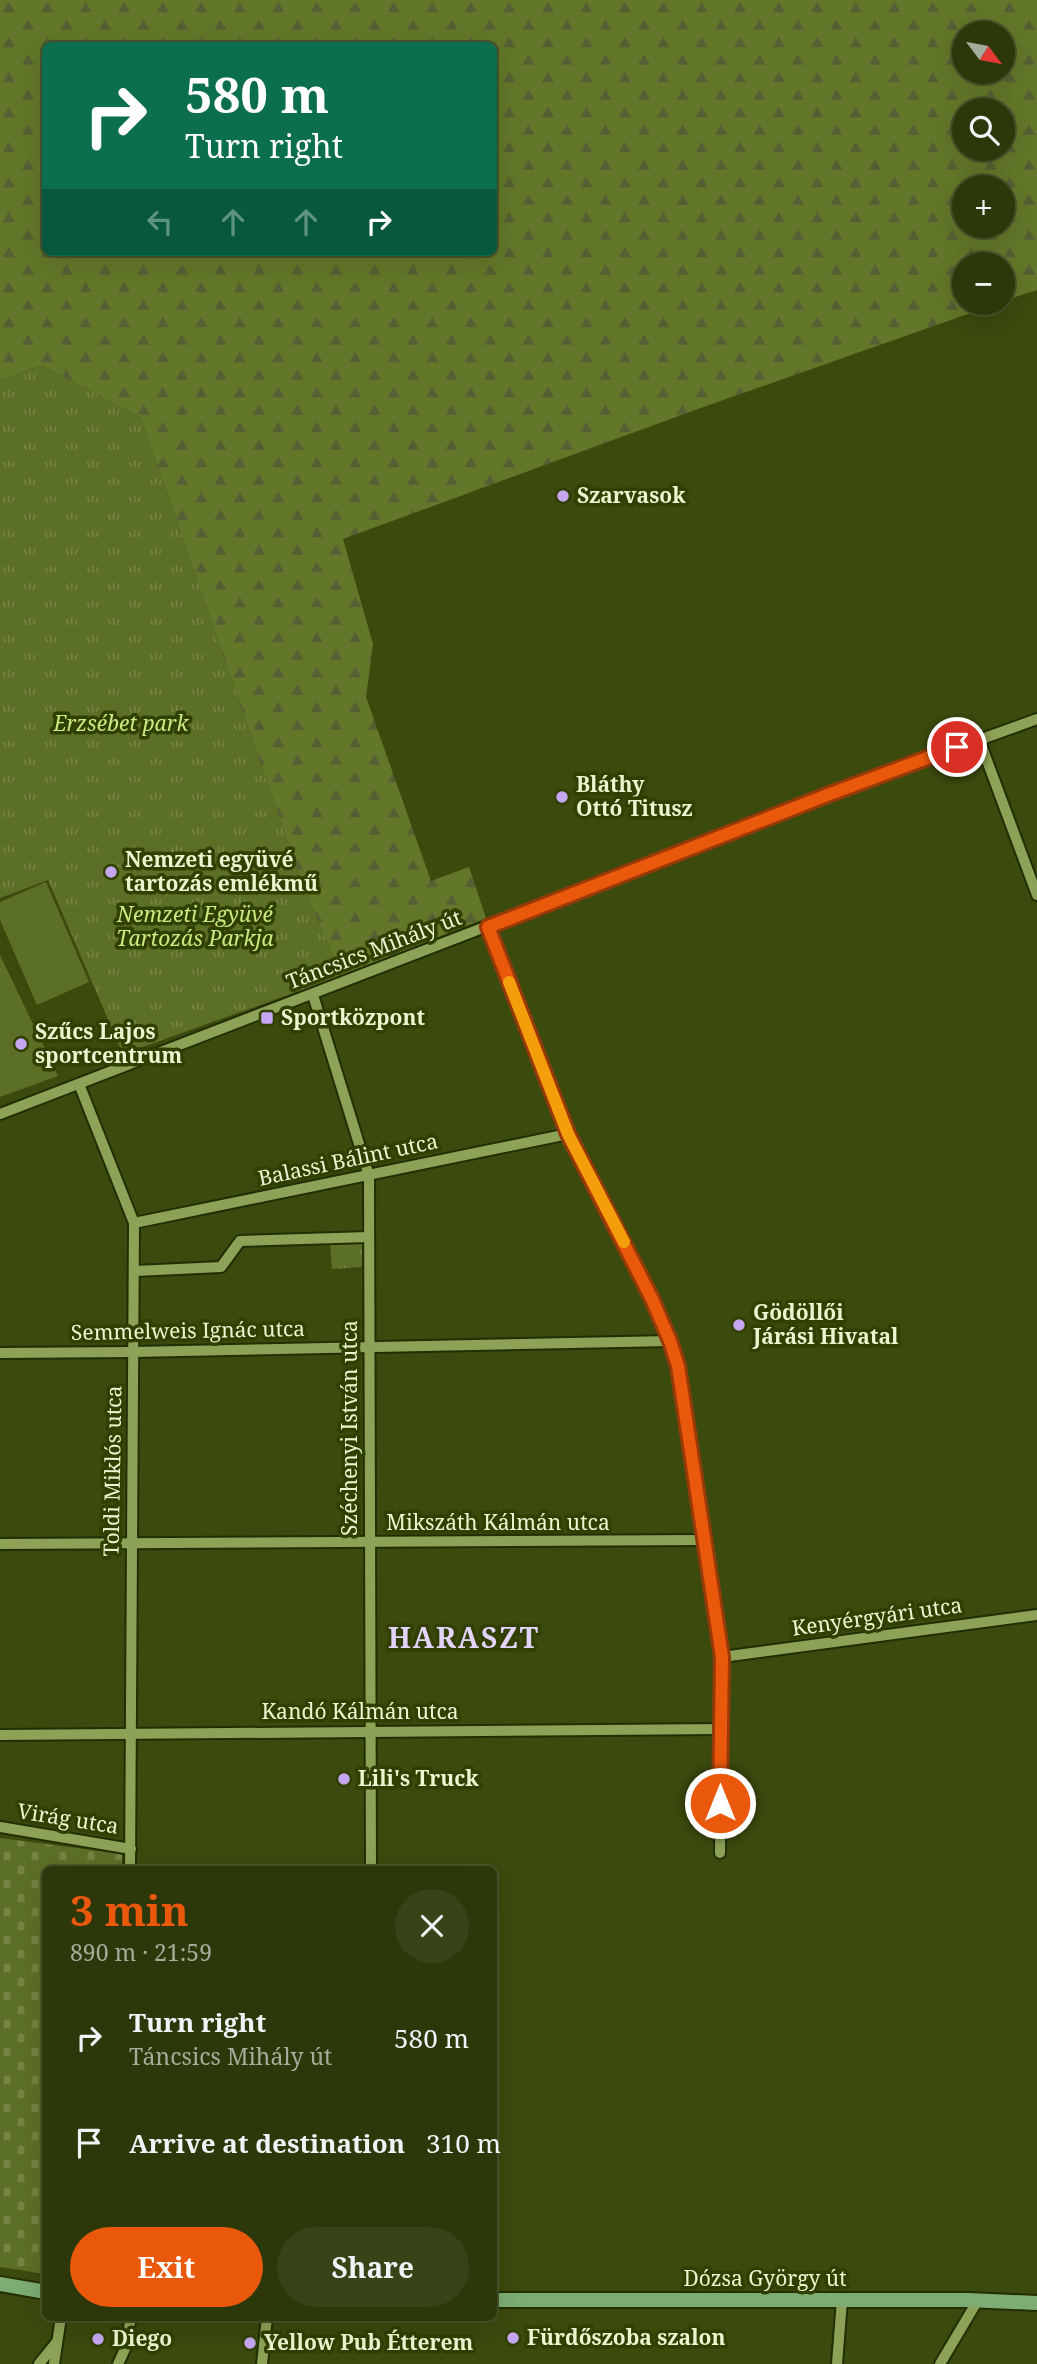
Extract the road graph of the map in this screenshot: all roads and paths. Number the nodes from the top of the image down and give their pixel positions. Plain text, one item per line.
1 (1037, 719) edge
2 (979, 739) junction
3 (1037, 895) edge
4 (488, 927) junction
5 (313, 995) junction
6 (79, 1084) junction
7 (0, 1114) edge
8 (568, 1134) junction
9 (369, 1176) junction
10 (134, 1223) junction
11 (369, 1237) junction
12 (135, 1271) junction
13 (670, 1341) junction
14 (368, 1347) junction
15 (133, 1352) junction
16 (0, 1353) edge
17 (703, 1540) junction
18 (131, 1543) junction
19 (369, 1543) junction
20 (0, 1544) edge
21 (1037, 1615) edge
22 (722, 1657) junction
23 (721, 1728) junction
24 (370, 1731) junction
25 (132, 1732) junction
26 (0, 1735) edge
27 (0, 1827) edge
28 (131, 1849) junction
29 (720, 1853) dead end
30 (130, 1866) edge
31 (371, 1866) edge
32 (0, 2284) edge
33 (42, 2291) edge
34 (497, 2300) edge
35 (842, 2300) junction
36 (978, 2300) junction
37 (1037, 2303) edge
38 (60, 2321) edge
39 (130, 2321) edge
40 (267, 2321) edge
41 (56, 2343) junction
42 (121, 2363) edge
43 (39, 2364) edge
44 (54, 2364) edge
45 (262, 2364) edge
46 (837, 2364) edge
47 (940, 2364) edge

1 - 2 street, Táncsics Mihály út
2 - 3 street
2 - 4 street, Táncsics Mihály út
4 - 5 street, Táncsics Mihály út
4 - 8 street
5 - 6 street, Táncsics Mihály út
5 - 9 street, Széchenyi István utca
6 - 7 street, Táncsics Mihály út
6 - 10 street, Toldi Miklós utca
8 - 9 street, Balassi Bálint utca
8 - 13 street
9 - 10 street, Balassi Bálint utca
9 - 11 street, Széchenyi István utca
10 - 12 street, Toldi Miklós utca
11 - 12 street
11 - 14 street, Széchenyi István utca
12 - 15 street, Toldi Miklós utca
13 - 14 street, Semmelweis Ignác utca
13 - 17 street
14 - 15 street, Semmelweis Ignác utca
14 - 19 street, Széchenyi István utca
15 - 16 street, Semmelweis Ignác utca
15 - 18 street, Toldi Miklós utca
17 - 19 street, Mikszáth Kálmán utca
17 - 22 street
18 - 19 street, Mikszáth Kálmán utca
18 - 20 street, Mikszáth Kálmán utca
18 - 25 street, Toldi Miklós utca
19 - 24 street, Széchenyi István utca
21 - 22 street, Kenyérgyári utca
22 - 23 street
23 - 24 street, Kandó Kálmán utca
23 - 29 street
24 - 25 street, Kandó Kálmán utca
24 - 31 street, Széchenyi István utca
25 - 26 street, Kandó Kálmán utca
25 - 28 street, Toldi Miklós utca
27 - 28 street, Virág utca
28 - 30 street, Toldi Miklós utca
32 - 33 main road
34 - 35 main road, Dózsa György út
35 - 36 main road, Dózsa György út
35 - 46 street
36 - 37 main road, Dózsa György út
36 - 47 street
38 - 41 street
39 - 42 street
40 - 45 street
41 - 43 street
41 - 44 street

